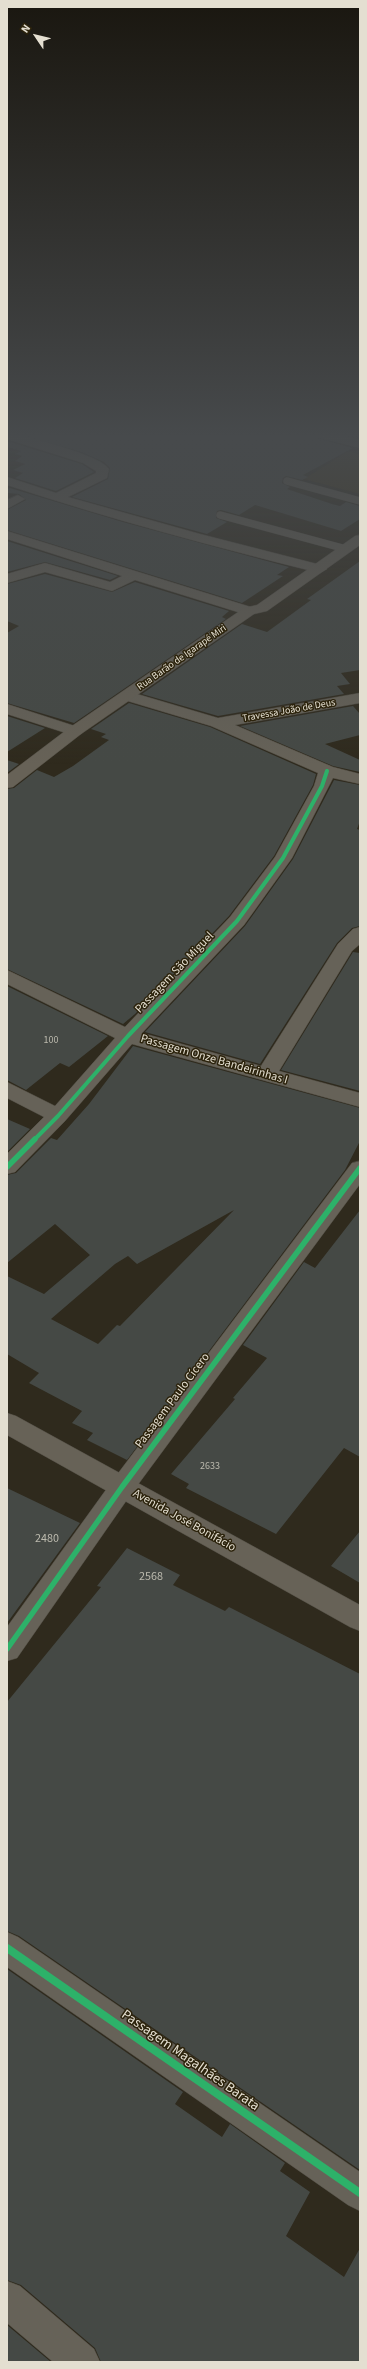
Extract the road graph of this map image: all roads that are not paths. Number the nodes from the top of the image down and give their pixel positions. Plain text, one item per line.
1 (38, 545) edge
2 (225, 545) edge
3 (330, 545) edge
4 (352, 545) edge
5 (346, 549) junction
6 (320, 569) junction
7 (135, 574) junction
8 (7, 579) edge
9 (249, 611) junction
10 (127, 696) junction
11 (360, 698) edge
12 (7, 709) edge
13 (217, 723) junction
14 (75, 732) junction
15 (327, 771) junction
16 (360, 779) edge
17 (7, 783) edge
18 (360, 933) edge
19 (7, 976) edge
20 (128, 1036) junction
21 (266, 1075) junction
22 (7, 1089) edge
23 (360, 1100) edge
24 (58, 1116) junction
25 (7, 1167) edge
26 (360, 1168) edge
27 (7, 1423) edge
28 (122, 1487) junction
29 (360, 1619) edge
30 (7, 1649) edge
31 (7, 1948) edge
32 (360, 2193) edge
33 (7, 2299) edge
34 (81, 2362) edge

1 - 7 street
2 - 6 street
3 - 5 lane
4 - 5 main road, Rua Barão de Igarapé Miri
5 - 6 main road, Rua Barão de Igarapé Miri
6 - 9 main road, Rua Barão de Igarapé Miri
7 - 8 street
7 - 9 street
9 - 10 main road, Rua Barão de Igarapé Miri
10 - 13 street
10 - 14 main road, Rua Barão de Igarapé Miri
11 - 13 street, Travessa João de Deus
12 - 14 street
13 - 15 street
14 - 17 main road, Rua Barão de Igarapé Miri
15 - 16 street
15 - 20 street, Passagem São Miguel
18 - 21 street
19 - 20 street, Passagem Onze Bandeirinhas I
20 - 21 street, Passagem Onze Bandeirinhas I
20 - 24 street, Passagem São Miguel
21 - 23 street, Passagem Onze Bandeirinhas I
22 - 24 street
24 - 25 street, Passagem São Miguel
26 - 28 street, Passagem Paulo Cícero
27 - 28 main road, Avenida José Bonifácio
28 - 29 main road, Avenida José Bonifácio
28 - 30 street, Passagem Paulo Cícero
31 - 32 street, Passagem Magalhães Barata
33 - 34 street

